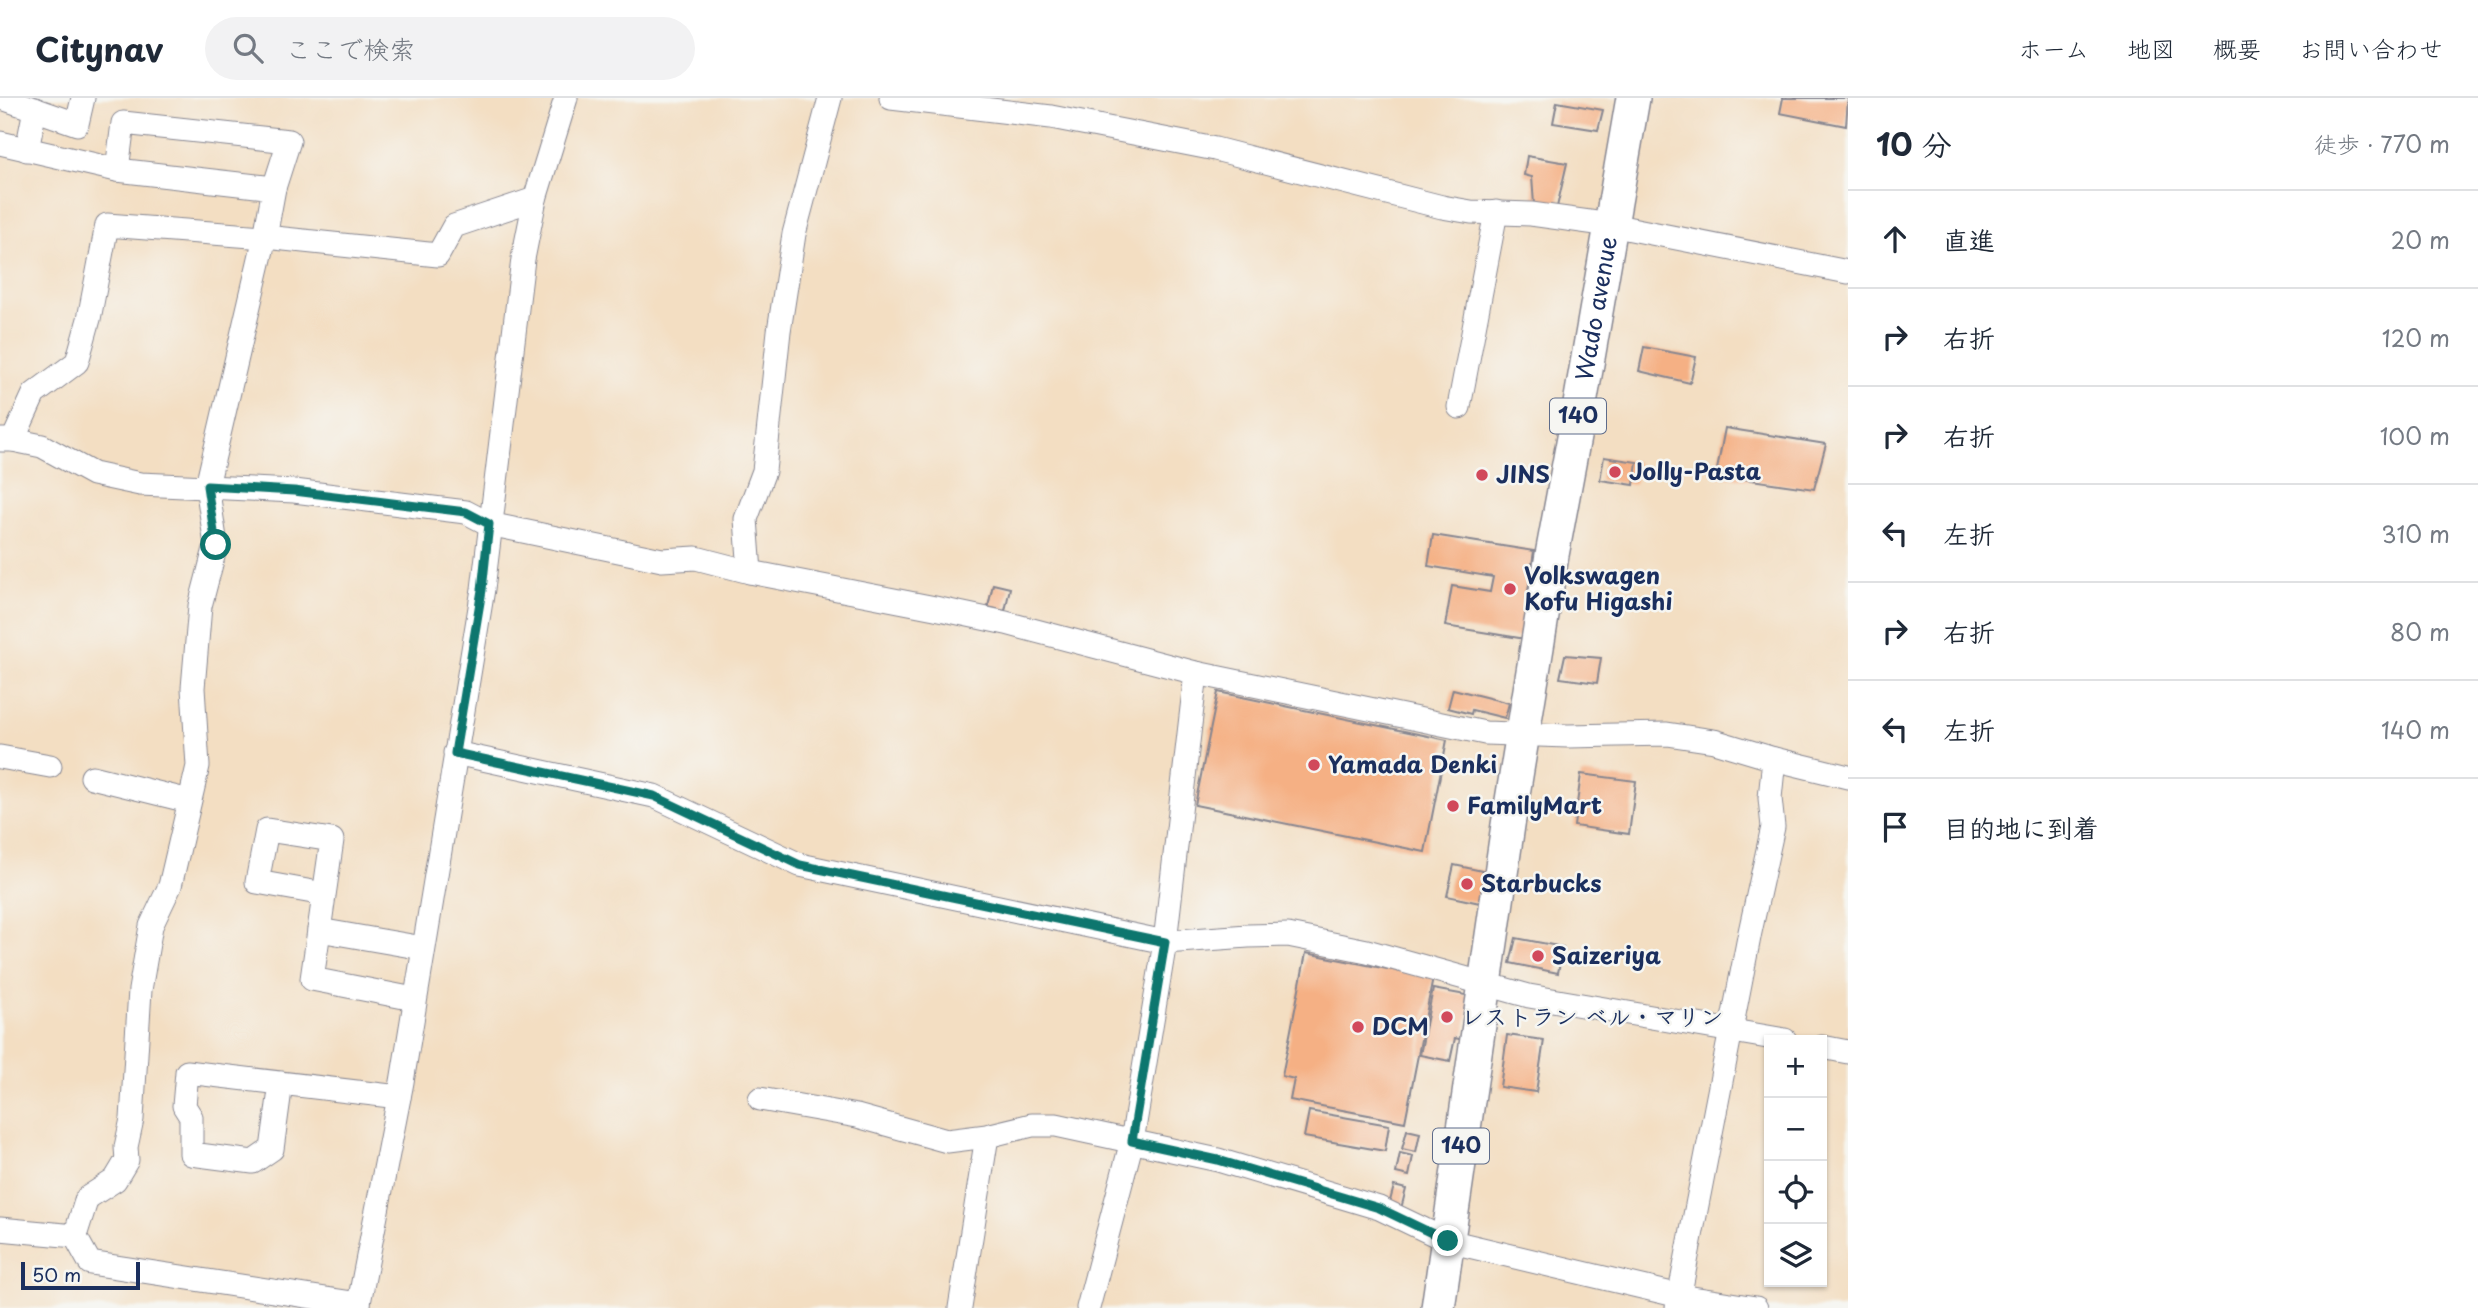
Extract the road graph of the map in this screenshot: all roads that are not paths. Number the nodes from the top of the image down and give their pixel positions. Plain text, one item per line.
1 (2, 98) edge
2 (83, 98) edge
3 (566, 98) edge
4 (830, 98) edge
5 (891, 98) edge
6 (1633, 98) edge
7 (35, 109) junction
8 (0, 143) edge
9 (27, 150) junction
10 (117, 170) junction
11 (274, 188) junction
12 (536, 199) junction
13 (1496, 212) junction
14 (1611, 225) junction
15 (265, 237) junction
16 (1848, 272) edge
17 (1459, 407) dead end
18 (6, 440) edge
19 (207, 486) junction
20 (489, 524) junction
21 (750, 572) junction
22 (1196, 673) junction
23 (1523, 734) junction
24 (455, 753) junction
25 (0, 757) edge
26 (1774, 759) junction
27 (50, 766) dead end
28 (92, 777) dead end
29 (1848, 777) edge
30 (189, 801) junction
31 (324, 894) dead end
32 (319, 930) junction
33 (1165, 942) junction
34 (422, 948) junction
35 (1484, 983) junction
36 (414, 999) junction
37 (1730, 1030) junction
38 (1764, 1036) edge
39 (1827, 1048) edge
40 (1848, 1052) edge
41 (281, 1083) junction
42 (399, 1097) junction
43 (760, 1099) dead end
44 (986, 1136) junction
45 (1132, 1141) junction
46 (0, 1229) edge
47 (75, 1236) junction
48 (1448, 1241) junction
49 (1678, 1302) edge
50 (358, 1306) edge
51 (960, 1308) edge
52 (1088, 1308) edge
53 (1438, 1308) edge
54 (1756, 1308) edge

1 - 7 street
2 - 7 street
3 - 12 street
4 - 21 street
5 - 13 street
6 - 14 highway, Wado avenue / 140
7 - 9 street
8 - 9 street
9 - 10 street
10 - 11 street
10 - 11 street
11 - 15 street
12 - 15 street
12 - 20 street
13 - 14 street
13 - 17 street
14 - 16 street
14 - 23 highway, Wado avenue / 140
15 - 18 street
15 - 19 street
18 - 19 street
19 - 20 street
19 - 30 street
20 - 21 street
20 - 24 street
21 - 22 street
22 - 23 street
22 - 33 street
23 - 26 street
23 - 35 highway, Wado avenue / 140
24 - 33 street
24 - 34 street
25 - 27 street
26 - 29 street
26 - 37 street
28 - 30 street
30 - 47 street
31 - 32 street
32 - 34 street
32 - 36 street
33 - 35 street
33 - 45 street
34 - 36 street
35 - 37 street
35 - 48 highway, Wado avenue / 140
36 - 42 street
37 - 38 street
37 - 49 street
39 - 40 street
41 - 41 street
41 - 42 street
42 - 50 street
43 - 44 street
44 - 45 street
44 - 51 street
45 - 48 street
45 - 52 street
46 - 47 street
47 - 50 street
48 - 49 street
48 - 53 highway, Wado avenue / 140
49 - 54 street

